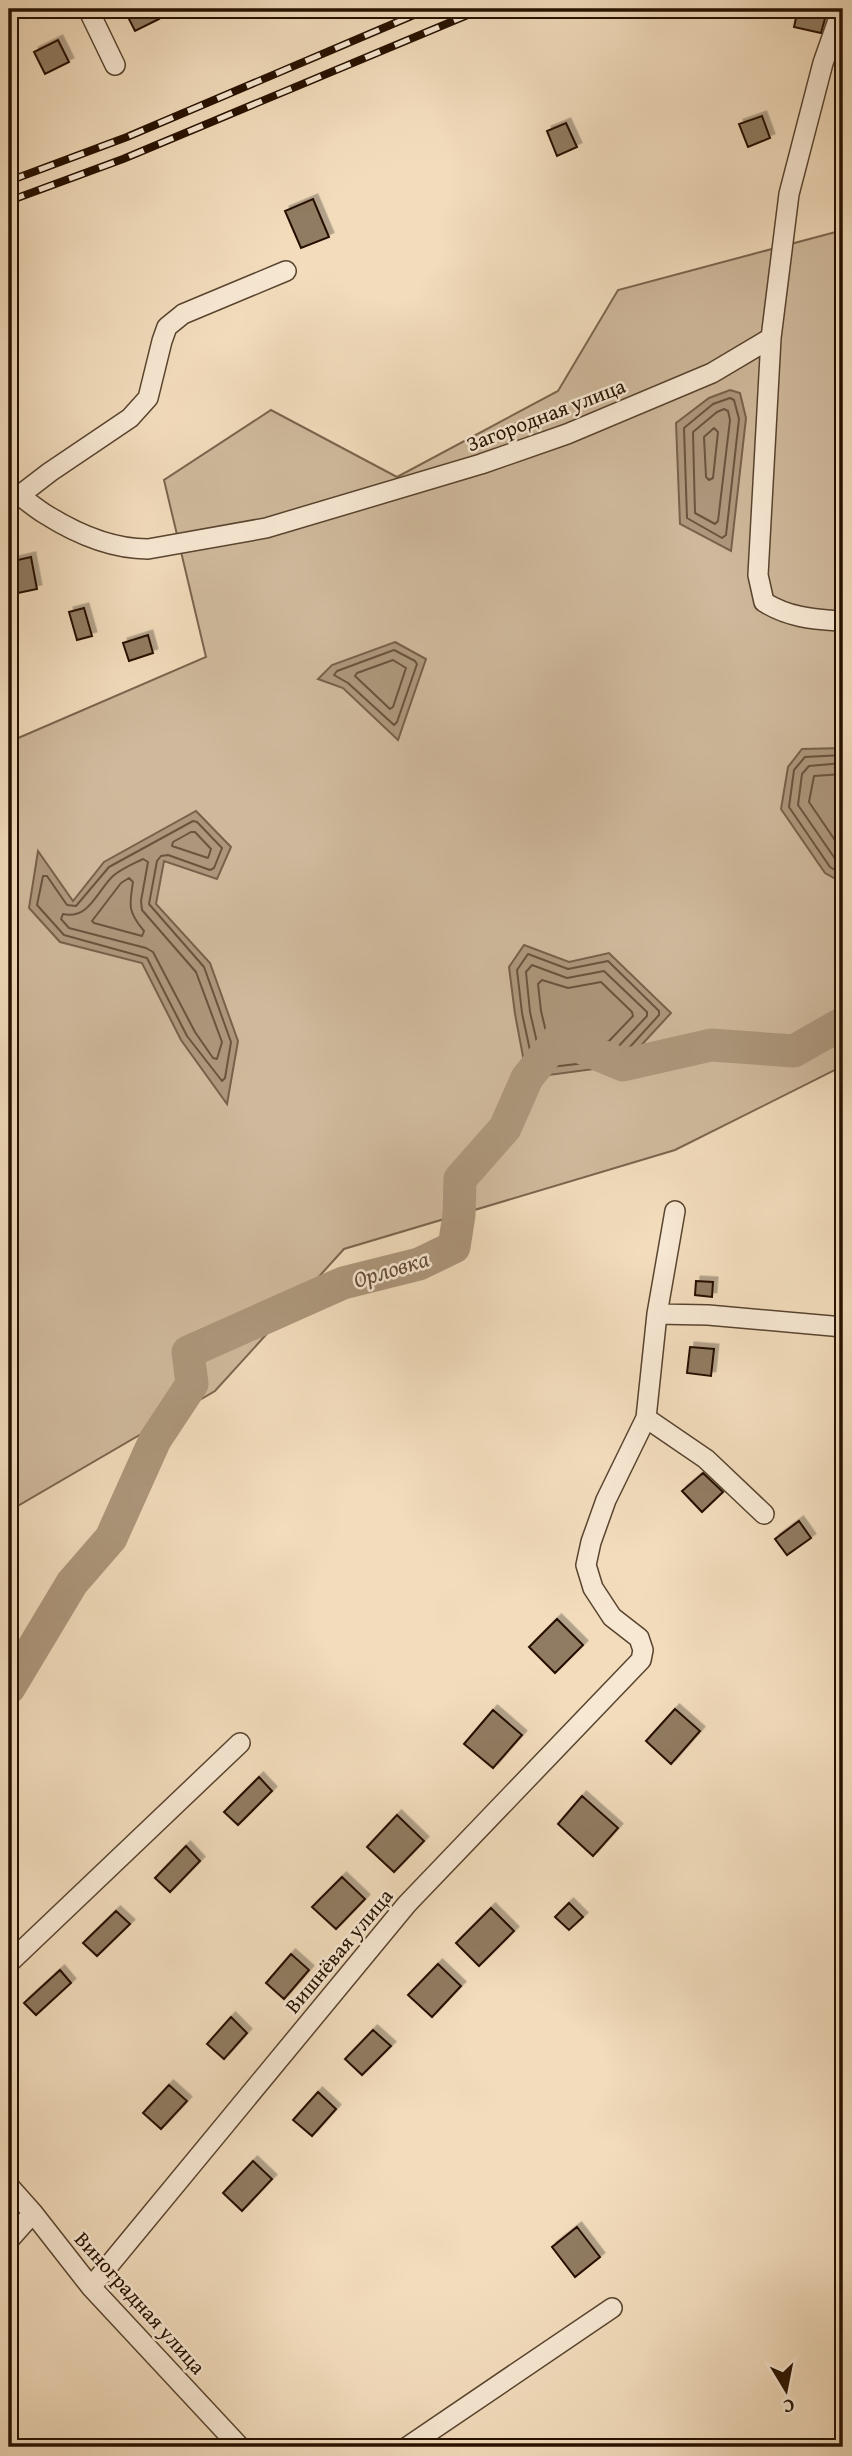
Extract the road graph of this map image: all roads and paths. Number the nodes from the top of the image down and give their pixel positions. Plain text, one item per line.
1 (88, 9) edge
2 (842, 9) edge
3 (115, 65) dead end
4 (286, 271) dead end
5 (771, 338) junction
6 (15, 492) edge
7 (843, 624) edge
8 (675, 1211) dead end
9 (657, 1314) junction
10 (843, 1327) edge
11 (646, 1418) junction
12 (764, 1514) dead end
13 (240, 1743) dead end
14 (9, 1963) edge
15 (9, 2186) edge
16 (33, 2213) junction
17 (9, 2240) edge
18 (91, 2287) junction
19 (612, 2308) dead end
20 (240, 2447) edge
21 (407, 2447) edge

1 - 3 street
2 - 5 street
4 - 6 street
5 - 6 street, Загородная улица
5 - 7 street
8 - 9 street
9 - 10 street
9 - 11 street
11 - 12 street
11 - 18 street, Вишнёвая улица
13 - 14 street
15 - 16 street, Виноградная улица
16 - 17 street
16 - 18 street, Виноградная улица
18 - 20 street, Виноградная улица
19 - 21 street

